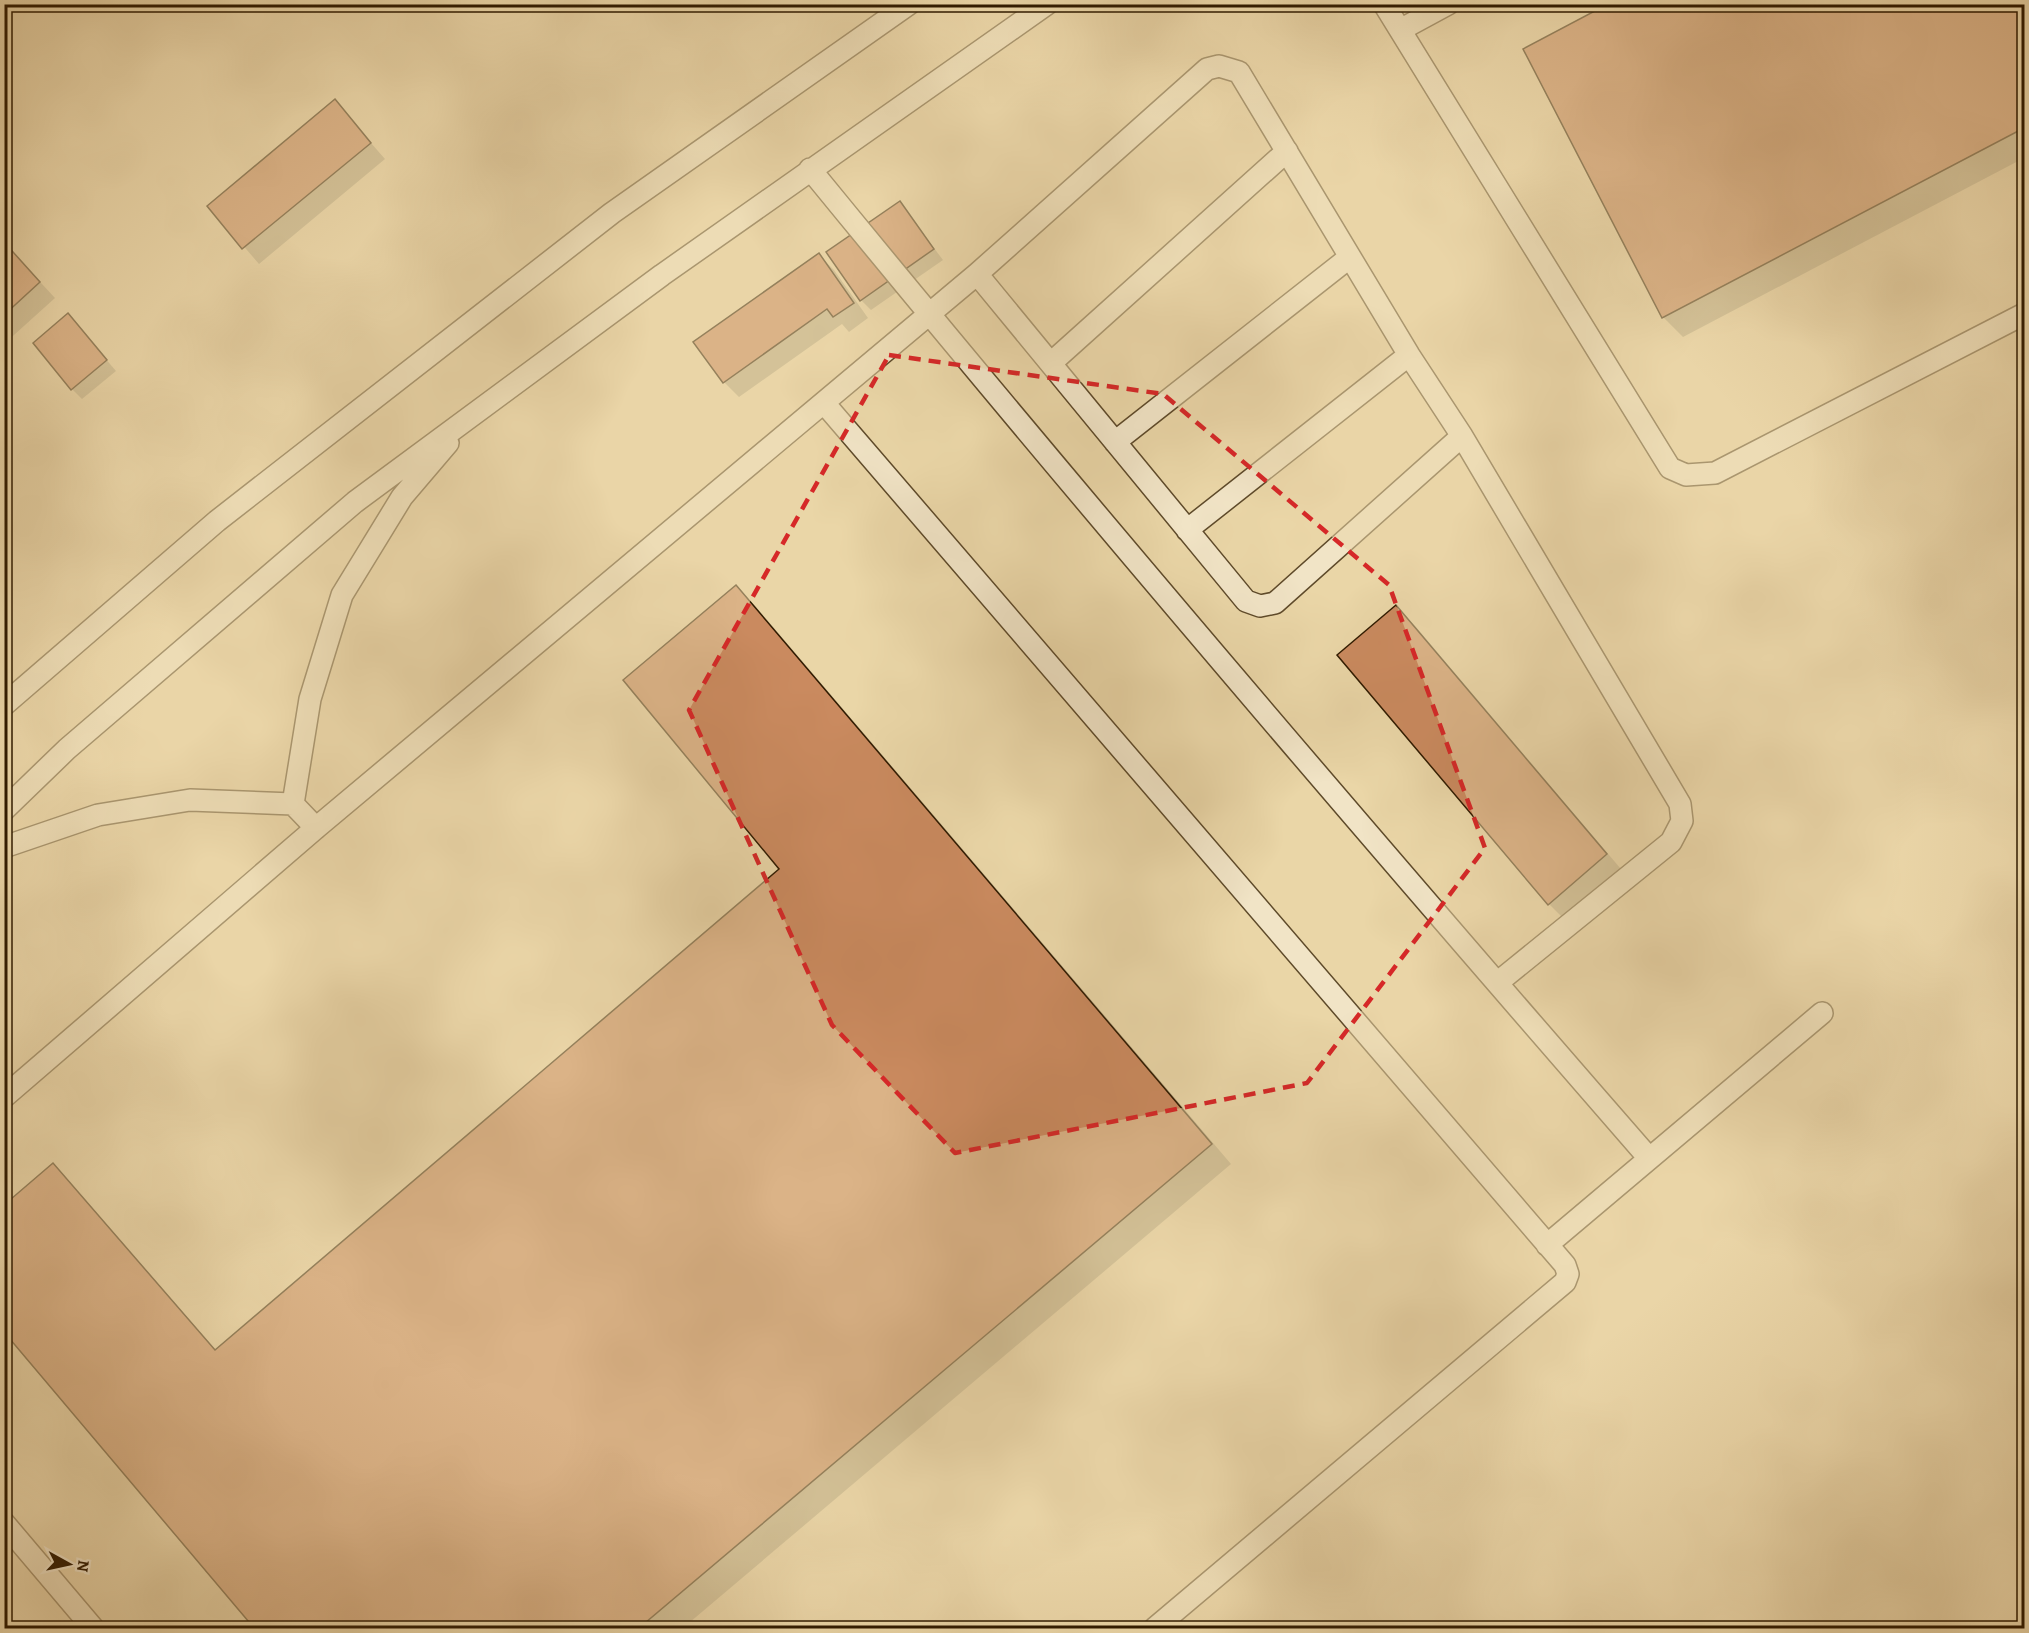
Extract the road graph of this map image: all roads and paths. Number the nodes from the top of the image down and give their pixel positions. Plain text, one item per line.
1 (909, 4) edge
2 (1047, 4) edge
3 (1384, 4) edge
4 (1448, 4) edge
5 (1400, 30) junction
6 (1287, 151) junction
7 (810, 169) junction
8 (1350, 257) junction
9 (977, 274) junction
10 (2025, 314) edge
11 (929, 315) junction
12 (1409, 355) junction
13 (1051, 363) junction
14 (824, 403) junction
15 (474, 413) junction
16 (1462, 436) junction
17 (1115, 442) junction
18 (1187, 530) junction
19 (4, 705) edge
20 (293, 804) junction
21 (4, 810) edge
22 (316, 828) junction
23 (4, 847) edge
24 (1497, 983) junction
25 (1822, 1013) dead end
26 (4, 1097) edge
27 (1648, 1157) junction
28 (1547, 1245) junction
29 (4, 1523) edge
30 (93, 1629) edge
31 (1155, 1629) edge

1 - 19 lane
2 - 7 lane
3 - 5 lane
4 - 5 lane
5 - 10 lane
6 - 8 lane
6 - 9 lane
6 - 13 lane
7 - 11 lane
7 - 15 lane
8 - 12 lane
8 - 17 lane
9 - 11 lane
9 - 13 lane
11 - 14 lane
11 - 24 lane
12 - 16 lane
12 - 18 lane
13 - 17 lane
14 - 22 lane
14 - 28 lane
15 - 20 lane
15 - 21 lane
16 - 18 lane
16 - 24 lane
17 - 18 lane
20 - 22 lane
20 - 23 lane
22 - 26 lane
24 - 27 lane
25 - 27 lane
27 - 28 lane
28 - 31 lane
29 - 30 lane

